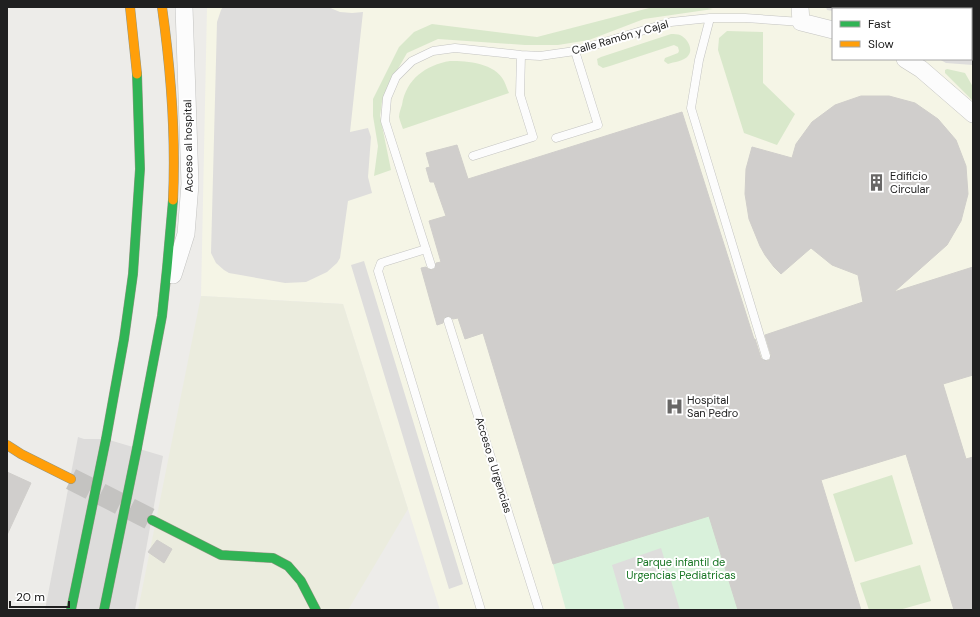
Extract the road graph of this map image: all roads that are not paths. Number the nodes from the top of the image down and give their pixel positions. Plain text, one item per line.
1 (130, 7) edge
2 (162, 7) edge
3 (184, 7) edge
4 (800, 14) edge
5 (710, 18) junction
6 (832, 30) edge
7 (575, 52) junction
8 (521, 55) junction
9 (907, 60) edge
10 (973, 114) edge
11 (556, 138) dead end
12 (473, 156) dead end
13 (426, 249) junction
14 (431, 265) dead end
15 (163, 306) junction
16 (448, 321) dead end
17 (766, 356) dead end
18 (7, 445) edge
19 (71, 479) tunnel mouth
20 (155, 521) tunnel mouth
21 (71, 610) edge
22 (104, 610) edge
23 (316, 610) edge
24 (481, 610) edge
25 (539, 610) edge

1 - 21 main road, bridge
2 - 15 main road
3 - 15 street, Acceso al hospital
4 - 5 lane, Calle Ramón y Cajal
4 - 6 street, Calle Ramón y Cajal
5 - 7 lane, Calle Ramón y Cajal
5 - 17 lane
7 - 8 lane, Calle Ramón y Cajal
7 - 11 lane
8 - 12 lane
8 - 13 lane, Calle Ramón y Cajal
9 - 10 street
13 - 14 lane, Calle Ramón y Cajal
13 - 24 lane
15 - 22 main road, bridge
16 - 25 lane, Acceso a Urgencias
18 - 19 main road
20 - 23 main road

